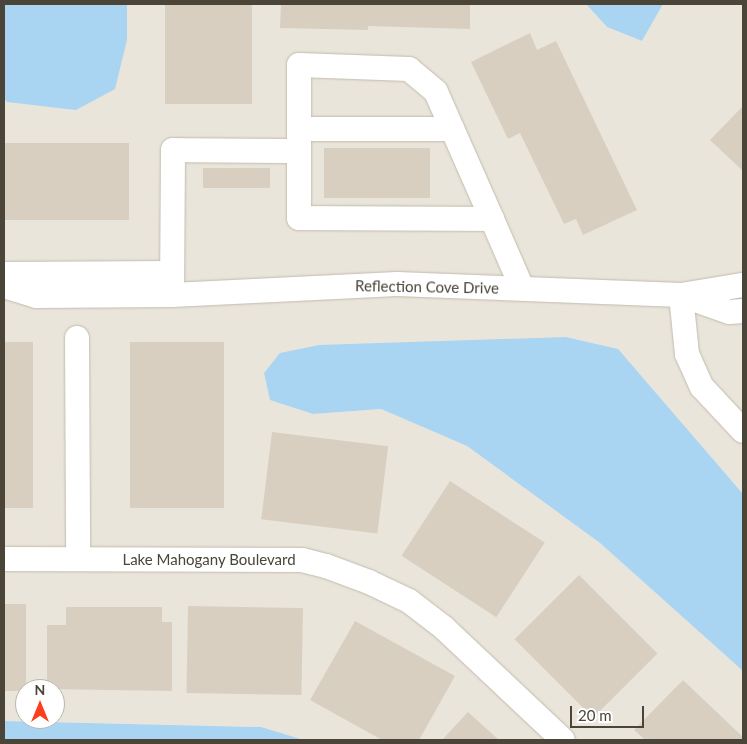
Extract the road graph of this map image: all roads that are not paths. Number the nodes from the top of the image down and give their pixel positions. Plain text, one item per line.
1 (452, 129) junction
2 (299, 140) junction
3 (492, 219) junction
4 (4, 274) edge
5 (172, 284) junction
6 (743, 285) edge
7 (4, 286) edge
8 (522, 288) junction
9 (681, 294) junction
10 (743, 311) edge
11 (77, 338) dead end
12 (743, 431) edge
13 (4, 558) edge
14 (78, 559) junction
15 (563, 740) edge

1 - 2 street
1 - 2 street
1 - 3 street
2 - 3 street
2 - 5 street
3 - 8 street
4 - 5 street
5 - 7 street
5 - 8 street, Reflection Cove Drive
6 - 9 street, Reflection Cove Drive
8 - 9 street, Reflection Cove Drive
9 - 10 street, Reflection Cove Drive
9 - 12 street
11 - 14 street
13 - 14 street, Lake Mahogany Boulevard
14 - 15 street, Lake Mahogany Boulevard

